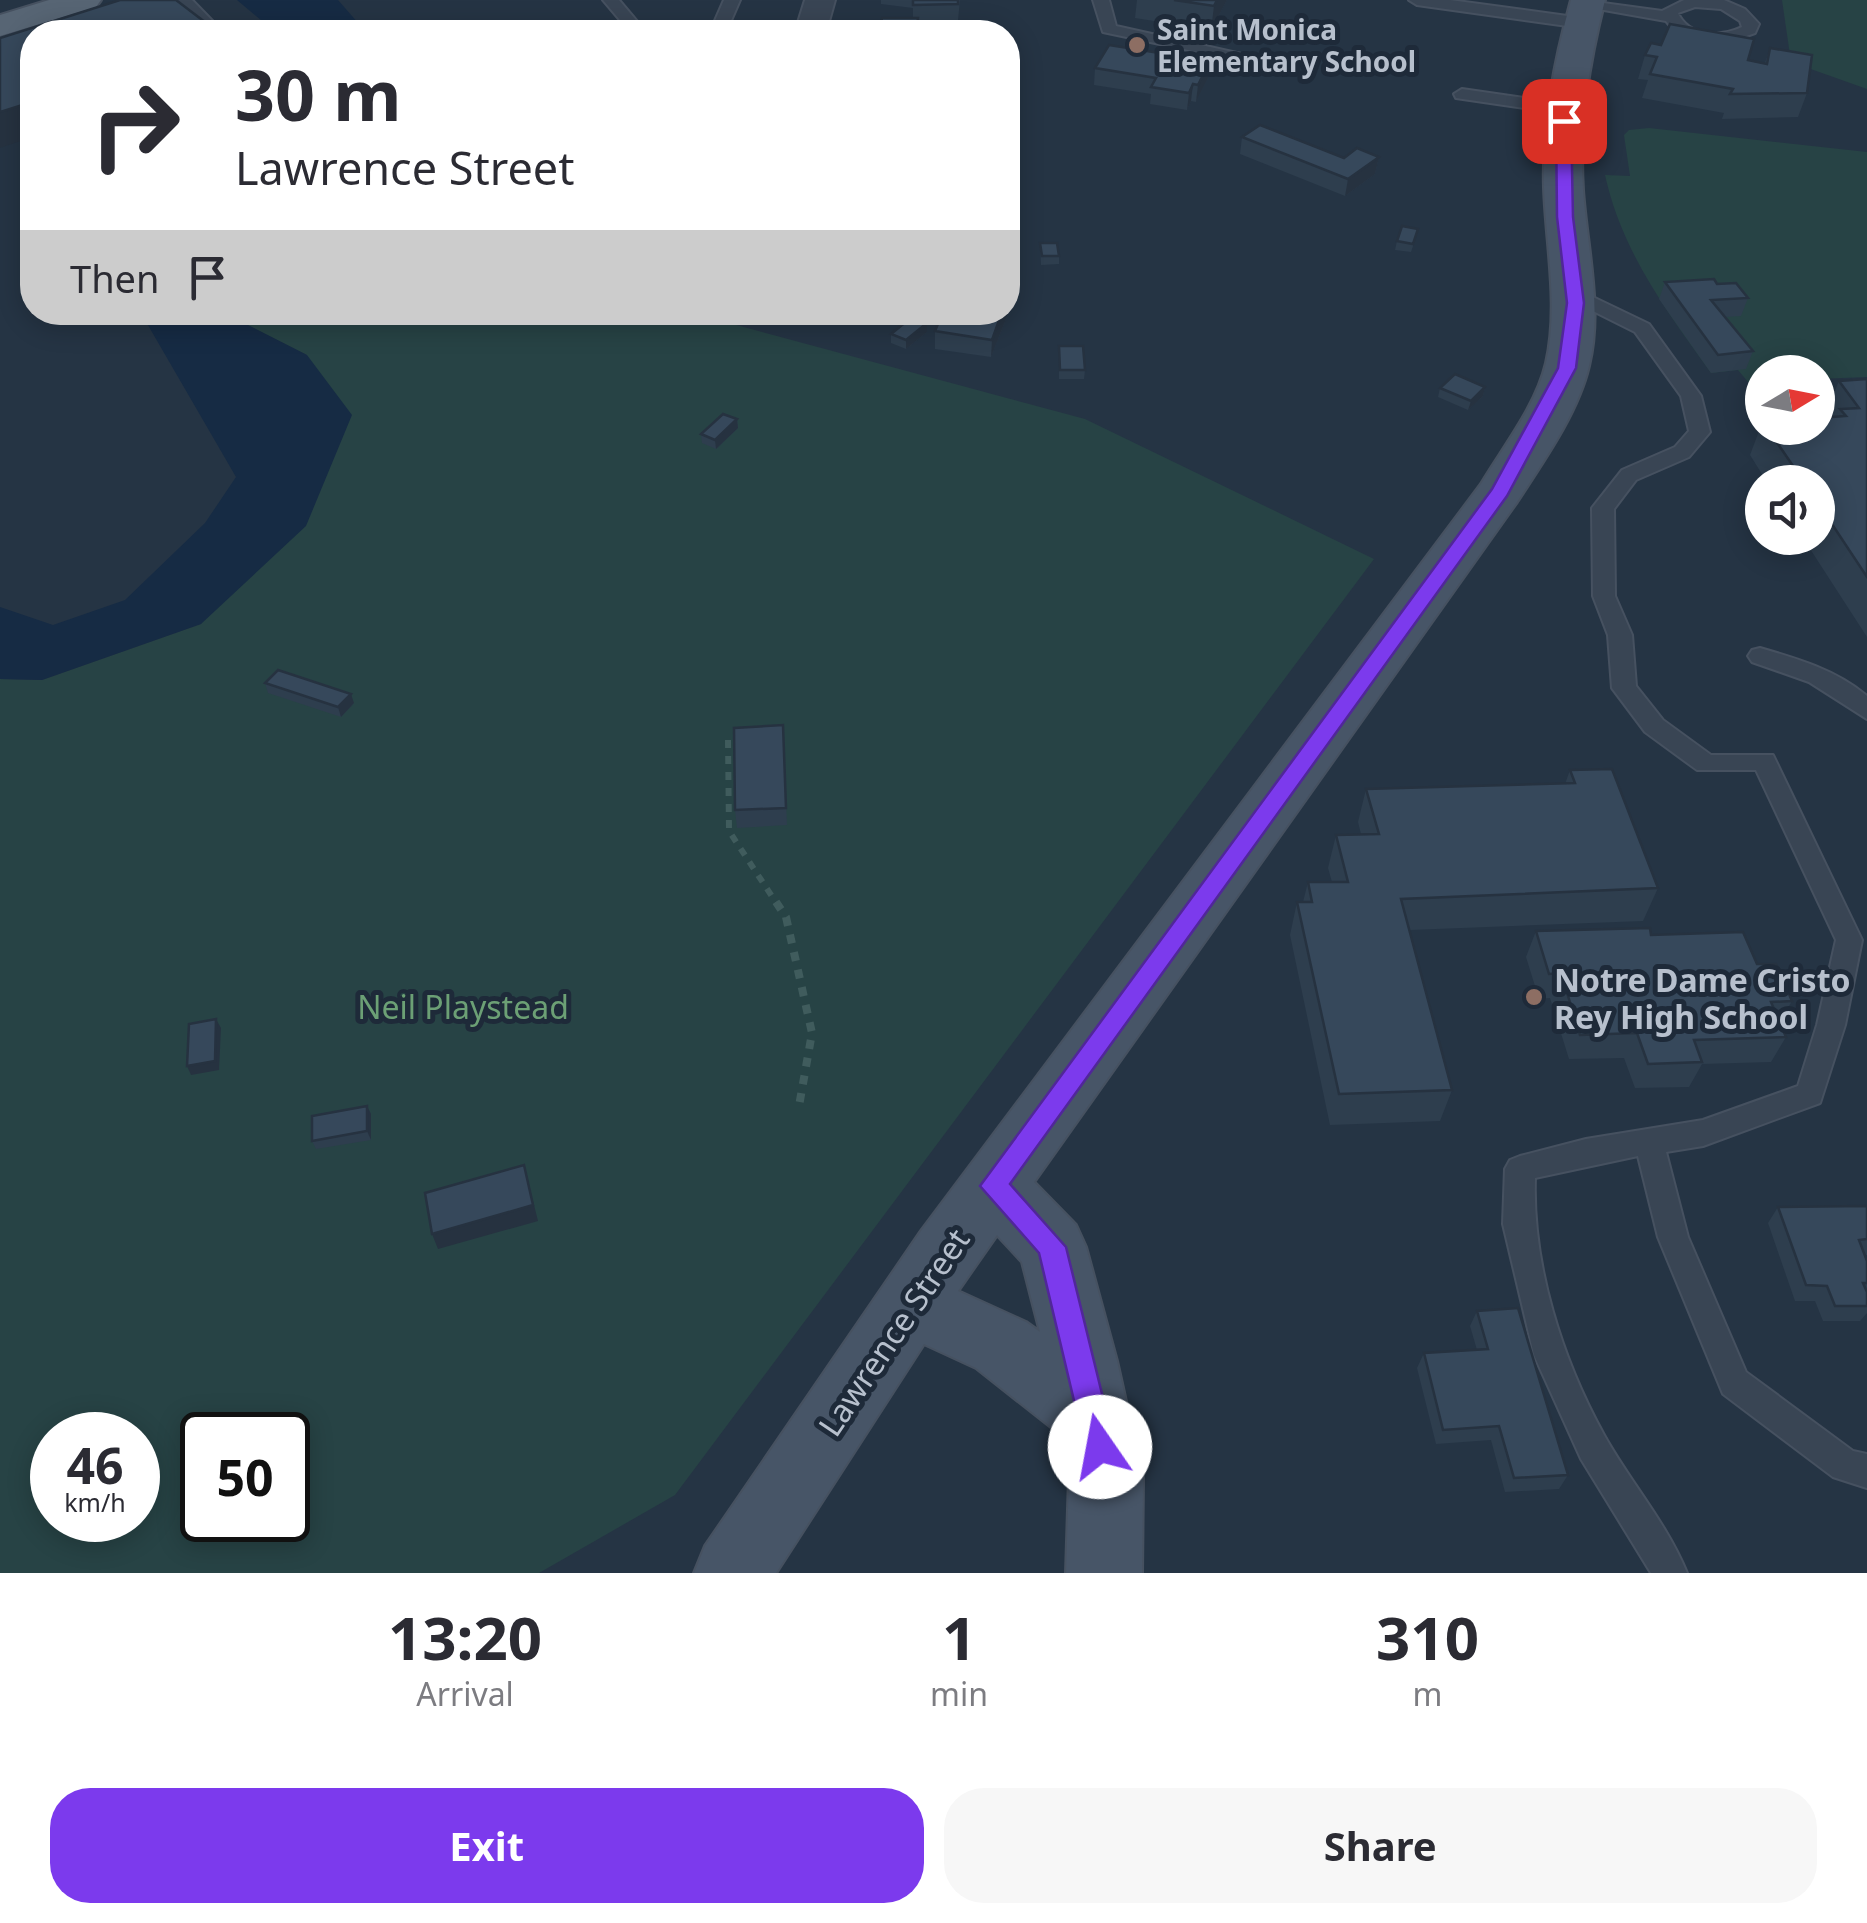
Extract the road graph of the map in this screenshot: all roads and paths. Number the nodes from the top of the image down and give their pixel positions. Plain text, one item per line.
1 (84, 0) edge
2 (183, 0) edge
3 (611, 0) edge
4 (1101, 0) edge
5 (1417, 0) edge
6 (1585, 8) edge
7 (1669, 17) dead end
8 (203, 20) edge
9 (628, 20) edge
10 (0, 26) edge
11 (1283, 65) dead end
12 (1462, 94) dead end
13 (1565, 110) junction
14 (1574, 294) junction
15 (1760, 656) dead end
16 (1867, 710) edge
17 (728, 740) dead end
18 (800, 1106) dead end
19 (1649, 1142) junction
20 (994, 1186) junction
21 (910, 1304) junction
22 (1094, 1416) junction
23 (1867, 1471) edge
24 (732, 1573) edge
25 (1104, 1573) edge
26 (1670, 1573) edge

1 - 10 main road
2 - 8 lane
3 - 9 lane
4 - 11 lane
5 - 6 lane
6 - 7 lane
6 - 13 main road, Lawrence Street
12 - 13 lane
13 - 14 main road, Lawrence Street
14 - 19 lane
14 - 20 main road, Lawrence Street
15 - 16 lane
17 - 18 path
19 - 23 lane
19 - 26 lane
20 - 21 main road, Lawrence Street
20 - 22 main road
21 - 22 main road
21 - 24 main road, Lawrence Street
22 - 25 main road

